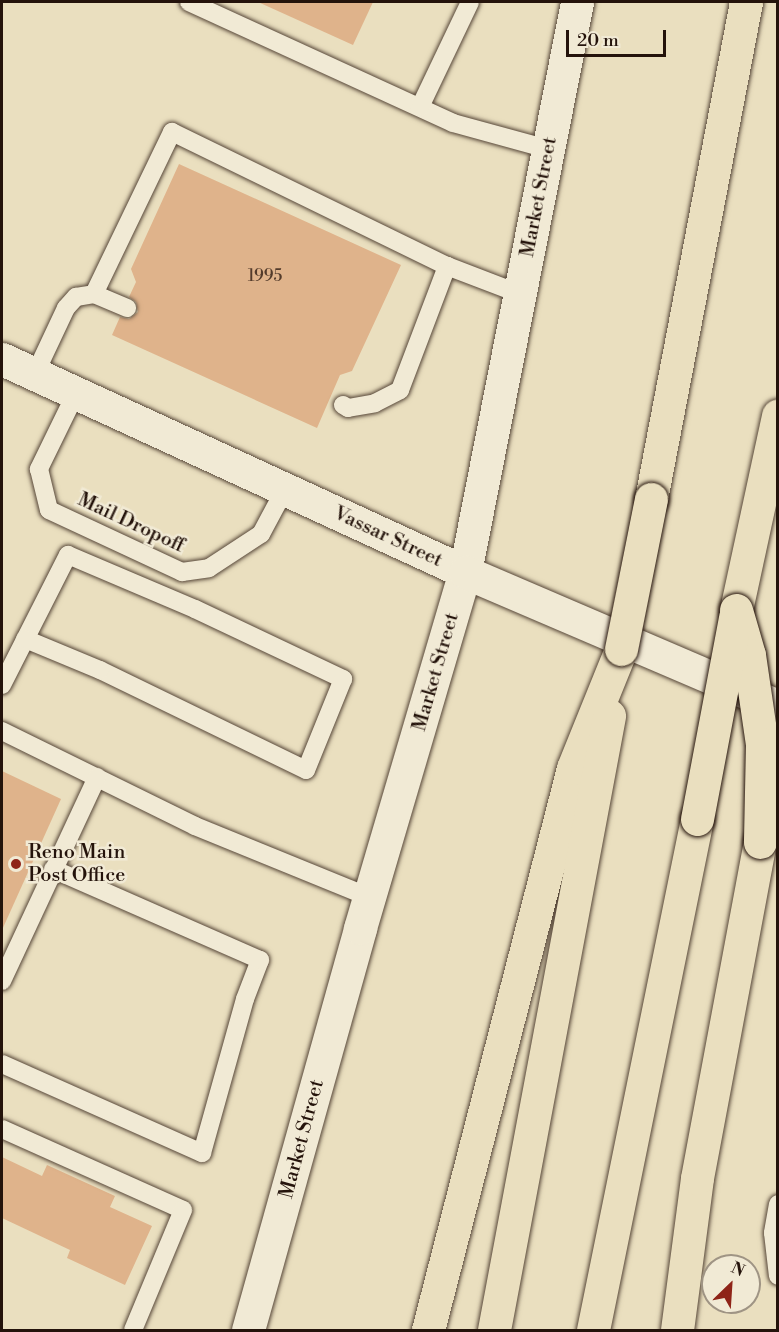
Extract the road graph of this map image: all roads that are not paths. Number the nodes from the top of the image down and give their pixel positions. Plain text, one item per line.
1 (189, 2) edge
2 (470, 2) edge
3 (577, 2) edge
4 (746, 2) edge
5 (420, 107) junction
6 (548, 149) junction
7 (447, 266) junction
8 (94, 294) junction
9 (520, 294) junction
10 (127, 308) dead end
11 (2, 359) edge
12 (35, 374) junction
13 (76, 393) junction
14 (343, 405) dead end
15 (777, 415) edge
16 (285, 489) junction
17 (465, 572) junction
18 (736, 610) junction
19 (25, 639) junction
20 (2, 685) edge
21 (777, 706) edge
22 (2, 732) edge
23 (585, 771) junction
24 (97, 777) junction
25 (53, 869) junction
26 (369, 897) junction
27 (2, 981) edge
28 (2, 1064) edge
29 (2, 1129) edge
30 (777, 1204) edge
31 (777, 1276) edge
32 (133, 1330) edge
33 (248, 1330) edge
34 (428, 1330) edge
35 (494, 1330) edge
36 (593, 1330) edge
37 (677, 1330) edge

1 - 5 lane
2 - 5 lane
3 - 6 street, Market Street
4 - 23 highway, bridge
5 - 6 lane
6 - 9 street, Market Street
7 - 8 lane
7 - 9 lane
7 - 14 lane
8 - 10 lane
8 - 12 lane
9 - 17 street, Market Street
11 - 12 street, Vassar Street
12 - 13 street, Vassar Street
13 - 16 street, Vassar Street
13 - 16 lane, Mail Dropoff
15 - 18 highway
16 - 17 street, Vassar Street
17 - 21 street, Vassar Street
17 - 26 street, Market Street
18 - 36 highway, bridge
18 - 37 highway, bridge
19 - 19 lane
19 - 20 lane
22 - 24 lane
23 - 34 highway
23 - 35 highway
24 - 25 lane
24 - 26 lane
25 - 27 lane
25 - 28 lane
26 - 33 street, Market Street
29 - 32 lane
30 - 31 lane

